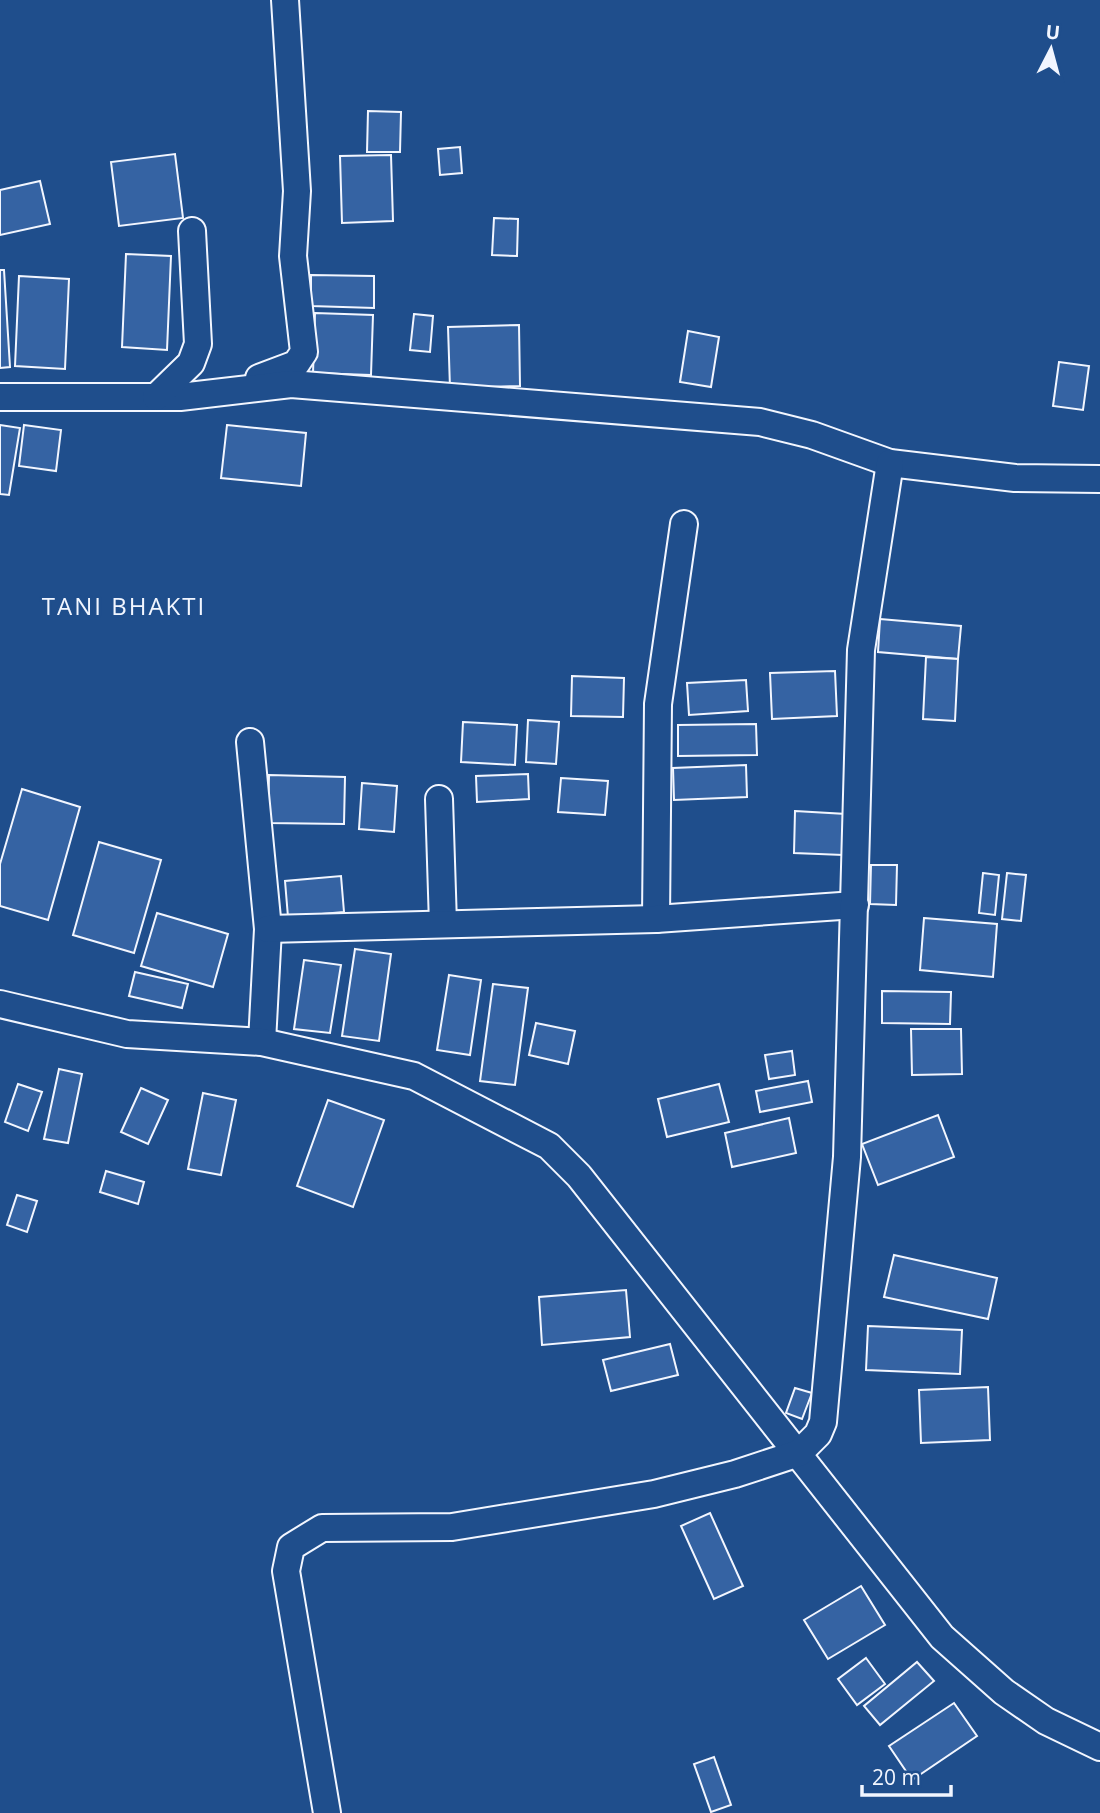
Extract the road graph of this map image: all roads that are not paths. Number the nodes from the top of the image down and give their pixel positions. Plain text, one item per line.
1 (285, 0) edge
2 (192, 231) dead end
3 (222, 392) junction
4 (0, 397) edge
5 (156, 397) junction
6 (890, 463) junction
7 (1100, 479) edge
8 (684, 524) dead end
9 (250, 742) dead end
10 (439, 799) dead end
11 (855, 905) junction
12 (656, 919) junction
13 (443, 924) junction
14 (268, 929) junction
15 (0, 1004) edge
16 (262, 1042) junction
17 (799, 1453) junction
18 (1100, 1747) edge
19 (327, 1813) edge

1 - 3 street
2 - 5 street
3 - 5 street
3 - 6 street
4 - 5 street
6 - 7 street
6 - 11 street
8 - 12 street
9 - 14 street
10 - 13 street
11 - 12 street
11 - 17 street
12 - 13 street
13 - 14 street
14 - 16 street
15 - 16 street
16 - 17 street
17 - 18 street
17 - 19 street

